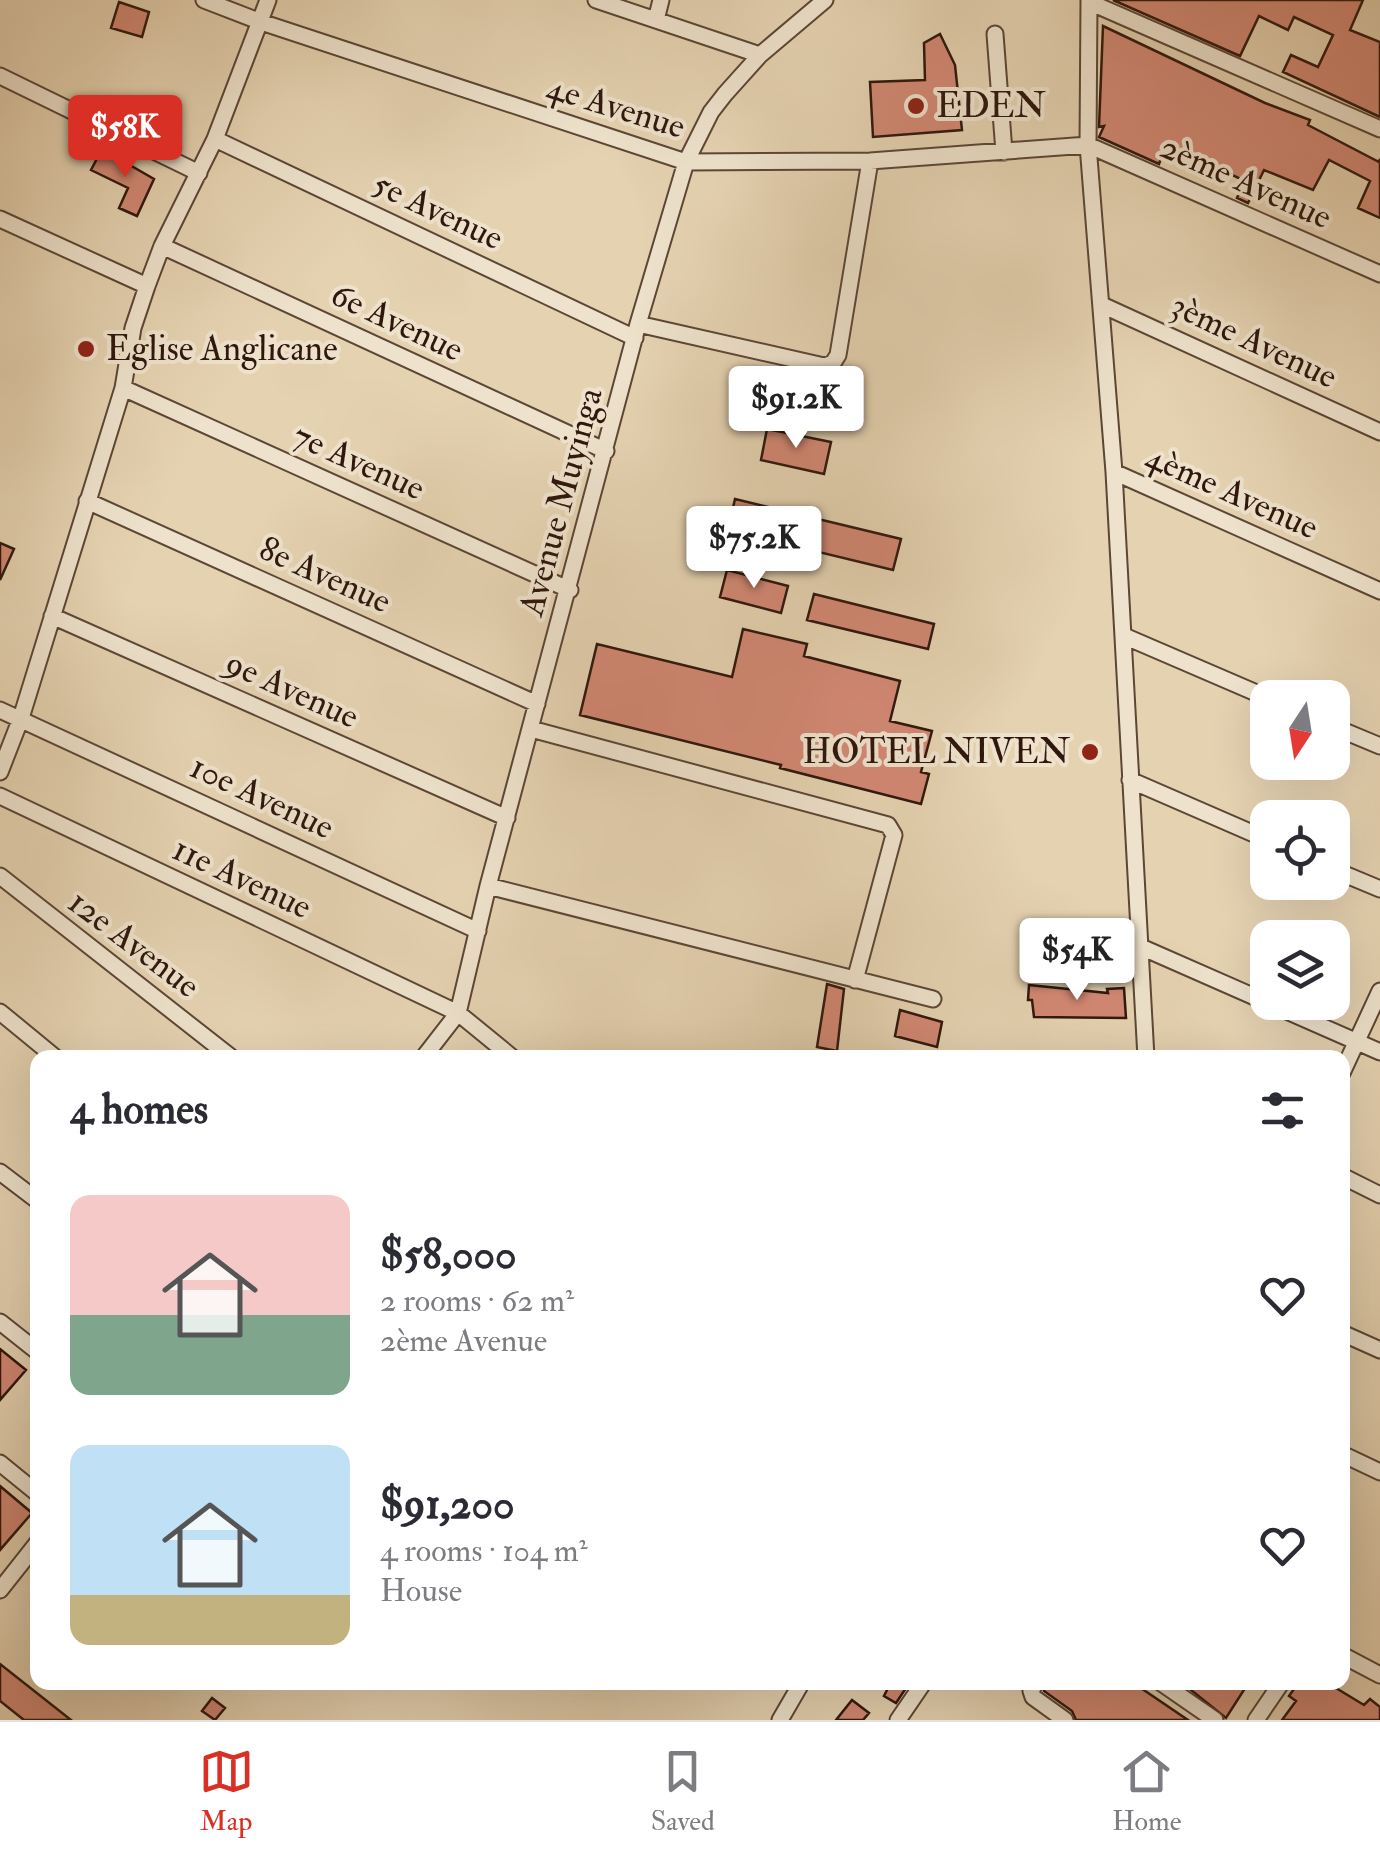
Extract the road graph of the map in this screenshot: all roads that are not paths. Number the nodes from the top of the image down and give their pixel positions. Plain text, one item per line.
1 (204, 0) edge
2 (268, 0) edge
3 (596, 0) edge
4 (661, 0) edge
5 (825, 0) edge
6 (1089, 1) edge
7 (656, 20) junction
8 (261, 22) junction
9 (995, 34) dead end
10 (760, 55) junction
11 (0, 76) edge
12 (1380, 129) edge
13 (215, 139) junction
14 (1088, 144) junction
15 (1004, 152) junction
16 (686, 162) junction
17 (870, 162) junction
18 (198, 173) junction
19 (0, 219) edge
20 (162, 246) junction
21 (1380, 274) edge
22 (148, 286) junction
23 (1102, 305) junction
24 (636, 331) junction
25 (123, 388) junction
26 (1380, 432) edge
27 (606, 452) junction
28 (1114, 472) junction
29 (87, 501) junction
30 (570, 590) junction
31 (1380, 592) edge
32 (52, 616) junction
33 (1124, 636) junction
34 (1250, 690) edge
35 (537, 704) junction
36 (0, 710) edge
37 (21, 718) junction
38 (531, 729) junction
39 (1350, 734) edge
40 (1380, 746) edge
41 (0, 772) edge
42 (1130, 780) junction
43 (0, 796) edge
44 (507, 818) junction
45 (1250, 832) edge
46 (0, 876) edge
47 (1350, 876) edge
48 (488, 886) junction
49 (1380, 889) edge
50 (478, 931) junction
51 (1141, 947) junction
52 (856, 980) junction
53 (1380, 991) edge
54 (933, 998) dead end
55 (0, 1012) edge
56 (458, 1013) junction
57 (1356, 1042) junction
58 (46, 1050) edge
59 (222, 1050) edge
60 (429, 1050) edge
61 (503, 1050) edge
62 (1146, 1050) edge
63 (1380, 1052) edge
64 (1350, 1055) edge
65 (0, 1172) edge
66 (1350, 1180) edge
67 (30, 1195) edge
68 (1380, 1195) edge
69 (0, 1322) edge
70 (1350, 1337) edge
71 (30, 1346) edge
72 (1380, 1350) edge
73 (1350, 1458) edge
74 (0, 1464) edge
75 (1380, 1472) edge
76 (30, 1488) edge
77 (30, 1552) edge
78 (0, 1590) edge
79 (1350, 1660) edge
80 (1380, 1675) edge
81 (797, 1690) edge
82 (920, 1690) edge
83 (1032, 1690) edge
84 (1172, 1690) edge
85 (1277, 1690) edge
86 (906, 1717) edge
87 (780, 1720) edge
88 (1065, 1720) edge
89 (1215, 1720) edge
90 (1256, 1720) edge

1 - 8 street, 4e Avenue
2 - 8 street
3 - 7 street
4 - 7 street
5 - 10 street, Avenue Muyinga
6 - 12 street
6 - 14 street
7 - 10 street
8 - 13 street
8 - 16 street, 4e Avenue
9 - 15 street
10 - 16 street, Avenue Muyinga
11 - 18 street
13 - 18 street
13 - 24 street, 5e Avenue
14 - 15 street, 4e Avenue
14 - 21 street, 2ème Avenue
14 - 23 street
15 - 17 street, 4e Avenue
16 - 17 street, 4e Avenue
16 - 24 street, Avenue Muyinga
17 - 24 street, 5e Avenue
18 - 20 street
19 - 22 street
20 - 22 street
20 - 27 street, 6e Avenue
22 - 25 street
23 - 26 street, 3ème Avenue
23 - 28 street
24 - 27 street, Avenue Muyinga
25 - 29 street
25 - 30 street, 7e Avenue
27 - 30 street, Avenue Muyinga
28 - 31 street, 4ème Avenue
28 - 33 street
29 - 32 street
29 - 35 street, 8e Avenue
30 - 35 street, Avenue Muyinga
32 - 37 street
32 - 44 street, 9e Avenue
33 - 34 street
33 - 42 street
35 - 38 street, Avenue Muyinga
36 - 37 street, 10e Avenue
37 - 41 street
37 - 50 street, 10e Avenue
38 - 44 street, Avenue Muyinga
38 - 52 street
39 - 40 street
42 - 45 street
42 - 51 street
43 - 56 street, 11e Avenue
44 - 48 street, Avenue Muyinga
46 - 59 street, 12e Avenue
47 - 49 street
48 - 50 street, Avenue Muyinga
48 - 52 street
50 - 56 street, Avenue Muyinga
51 - 57 street
51 - 62 street
52 - 54 street
53 - 57 street
55 - 58 street
56 - 60 street, Avenue Muyinga
56 - 61 street, 11e Avenue
57 - 63 street
57 - 64 street
65 - 67 street
66 - 68 street
69 - 71 street
70 - 72 street
73 - 75 street
74 - 76 street
77 - 78 street
79 - 80 street
81 - 87 street
82 - 86 street
83 - 88 street
84 - 89 street
85 - 90 street

